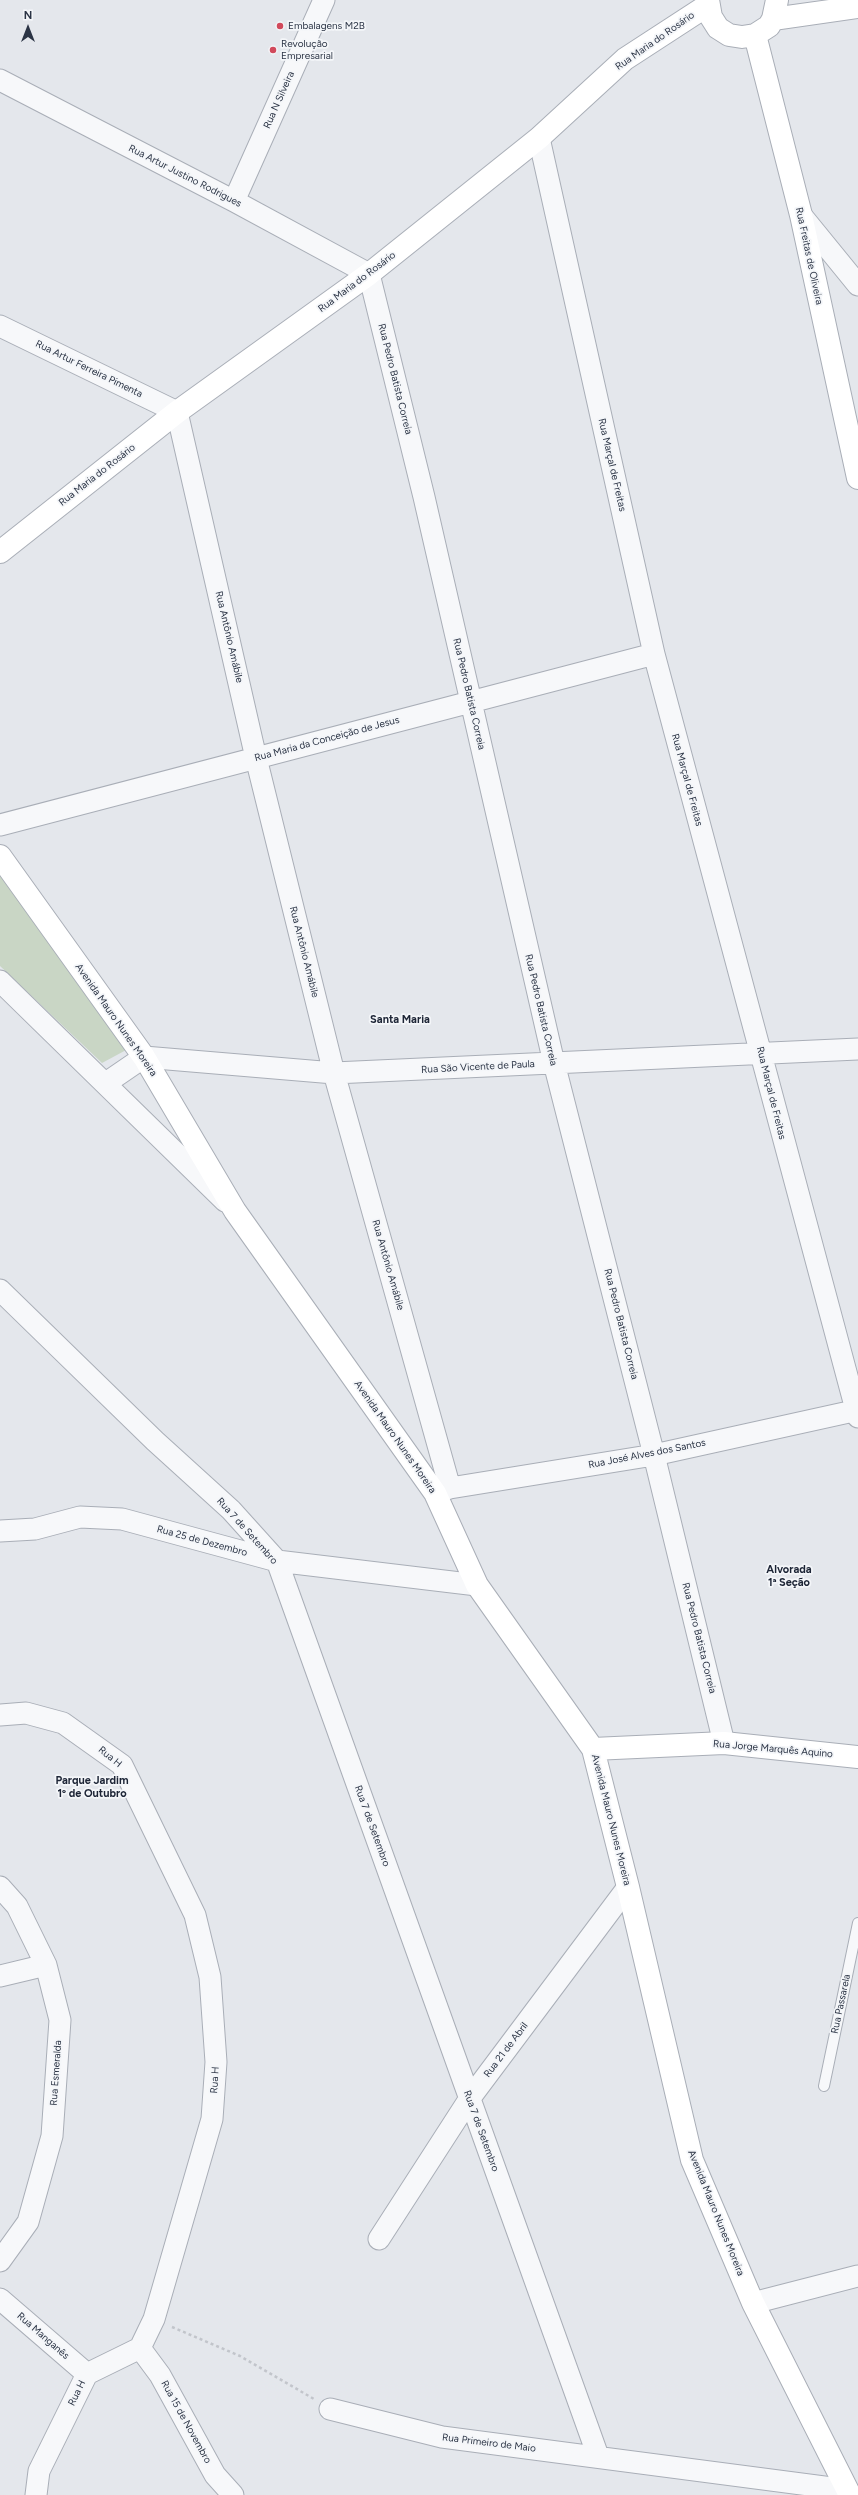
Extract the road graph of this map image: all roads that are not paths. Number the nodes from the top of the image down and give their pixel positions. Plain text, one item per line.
1 (323, 0) edge
2 (708, 2) edge
3 (856, 7) edge
4 (775, 10) edge
5 (755, 35) junction
6 (0, 80) edge
7 (538, 138) junction
8 (234, 201) junction
9 (801, 215) junction
10 (368, 274) junction
11 (858, 285) edge
12 (0, 326) edge
13 (177, 412) junction
14 (858, 478) edge
15 (0, 552) edge
16 (654, 654) junction
17 (471, 701) junction
18 (256, 758) junction
19 (0, 825) edge
20 (0, 856) edge
21 (0, 981) edge
22 (858, 1049) edge
23 (761, 1054) junction
24 (144, 1057) junction
25 (554, 1063) junction
26 (334, 1073) junction
27 (106, 1083) junction
28 (235, 1211) junction
29 (0, 1290) edge
30 (857, 1412) edge
31 (654, 1455) junction
32 (442, 1490) junction
33 (0, 1531) edge
34 (276, 1561) junction
35 (478, 1585) junction
36 (0, 1715) edge
37 (724, 1743) junction
38 (593, 1749) junction
39 (858, 1757) edge
40 (0, 1887) edge
41 (628, 1887) junction
42 (858, 1923) edge
43 (46, 1965) junction
44 (0, 1976) edge
45 (824, 2086) dead end
46 (470, 2098) junction
47 (379, 2239) dead end
48 (0, 2261) edge
49 (858, 2276) edge
50 (0, 2299) edge
51 (753, 2304) junction
52 (140, 2348) junction
53 (87, 2374) junction
54 (330, 2409) road end
55 (598, 2456) junction
56 (849, 2492) edge
57 (36, 2495) edge
58 (233, 2495) edge

1 - 8 street, Rua N Silveira
2 - 5 street
2 - 7 street, Rua Maria do Rosário
3 - 4 street
4 - 5 street
5 - 9 street, Rua Freitas de Oliveira
6 - 8 street, Rua Artur Justino Rodrigues
7 - 10 street, Rua Maria do Rosário
7 - 16 street, Rua Marçal de Freitas
8 - 10 street, Rua Artur Justino Rodrigues
9 - 11 street
9 - 14 street, Rua Freitas de Oliveira
10 - 13 street, Rua Maria do Rosário
10 - 17 street, Rua Pedro Batista Correia
12 - 13 street, Rua Artur Ferreira Pimenta
13 - 15 street, Rua Maria do Rosário
13 - 18 street, Rua Antônio Amábile
16 - 17 street, Rua Maria da Conceição de Jesus
16 - 23 street, Rua Marçal de Freitas
17 - 18 street, Rua Maria da Conceição de Jesus
17 - 25 street, Rua Pedro Batista Correia
18 - 19 street, Rua Maria da Conceição de Jesus
18 - 26 street, Rua Antônio Amábile
20 - 24 street, Avenida Mauro Nunes Moreira
21 - 27 street, Avenida Mauro Nunes Moreira
22 - 23 street, Rua São Vicente de Paula
23 - 25 street, Rua São Vicente de Paula
23 - 30 street, Rua Marçal de Freitas
24 - 26 street, Rua São Vicente de Paula
24 - 27 street
24 - 28 street, Avenida Mauro Nunes Moreira
25 - 26 street, Rua São Vicente de Paula
25 - 31 street, Rua Pedro Batista Correia
26 - 32 street, Rua Antônio Amábile
27 - 28 street, Avenida Mauro Nunes Moreira
28 - 32 street, Avenida Mauro Nunes Moreira
29 - 34 street, Rua 7 de Setembro
30 - 31 street, Rua José Alves dos Santos
31 - 32 street, Rua José Alves dos Santos
31 - 37 street, Rua Pedro Batista Correia
32 - 35 street, Avenida Mauro Nunes Moreira
33 - 34 street, Rua 25 de Dezembro
34 - 35 street, Rua 25 de Dezembro
34 - 46 street, Rua 7 de Setembro
35 - 38 street, Avenida Mauro Nunes Moreira
36 - 52 street, Rua H
37 - 38 street, Rua Jorge Marquês Aquino
37 - 39 street, Rua Jorge Marquês Aquino
38 - 41 street, Avenida Mauro Nunes Moreira
40 - 43 street, Rua Esmeralda
41 - 46 street, Rua 21 de Abril
41 - 51 street, Avenida Mauro Nunes Moreira
42 - 45 lane, Rua Passarela
43 - 44 street
43 - 48 street, Rua Esmeralda
46 - 47 street, Rua 21 de Abril
46 - 55 street, Rua 7 de Setembro
49 - 51 street
50 - 53 street, Rua Manganês
51 - 56 street, Avenida Mauro Nunes Moreira
52 - 53 street, Rua H
52 - 58 street, Rua 15 de Novembro
53 - 57 street, Rua H
54 - 55 street, Rua Primeiro de Maio
55 - 56 street, Rua Primeiro de Maio

